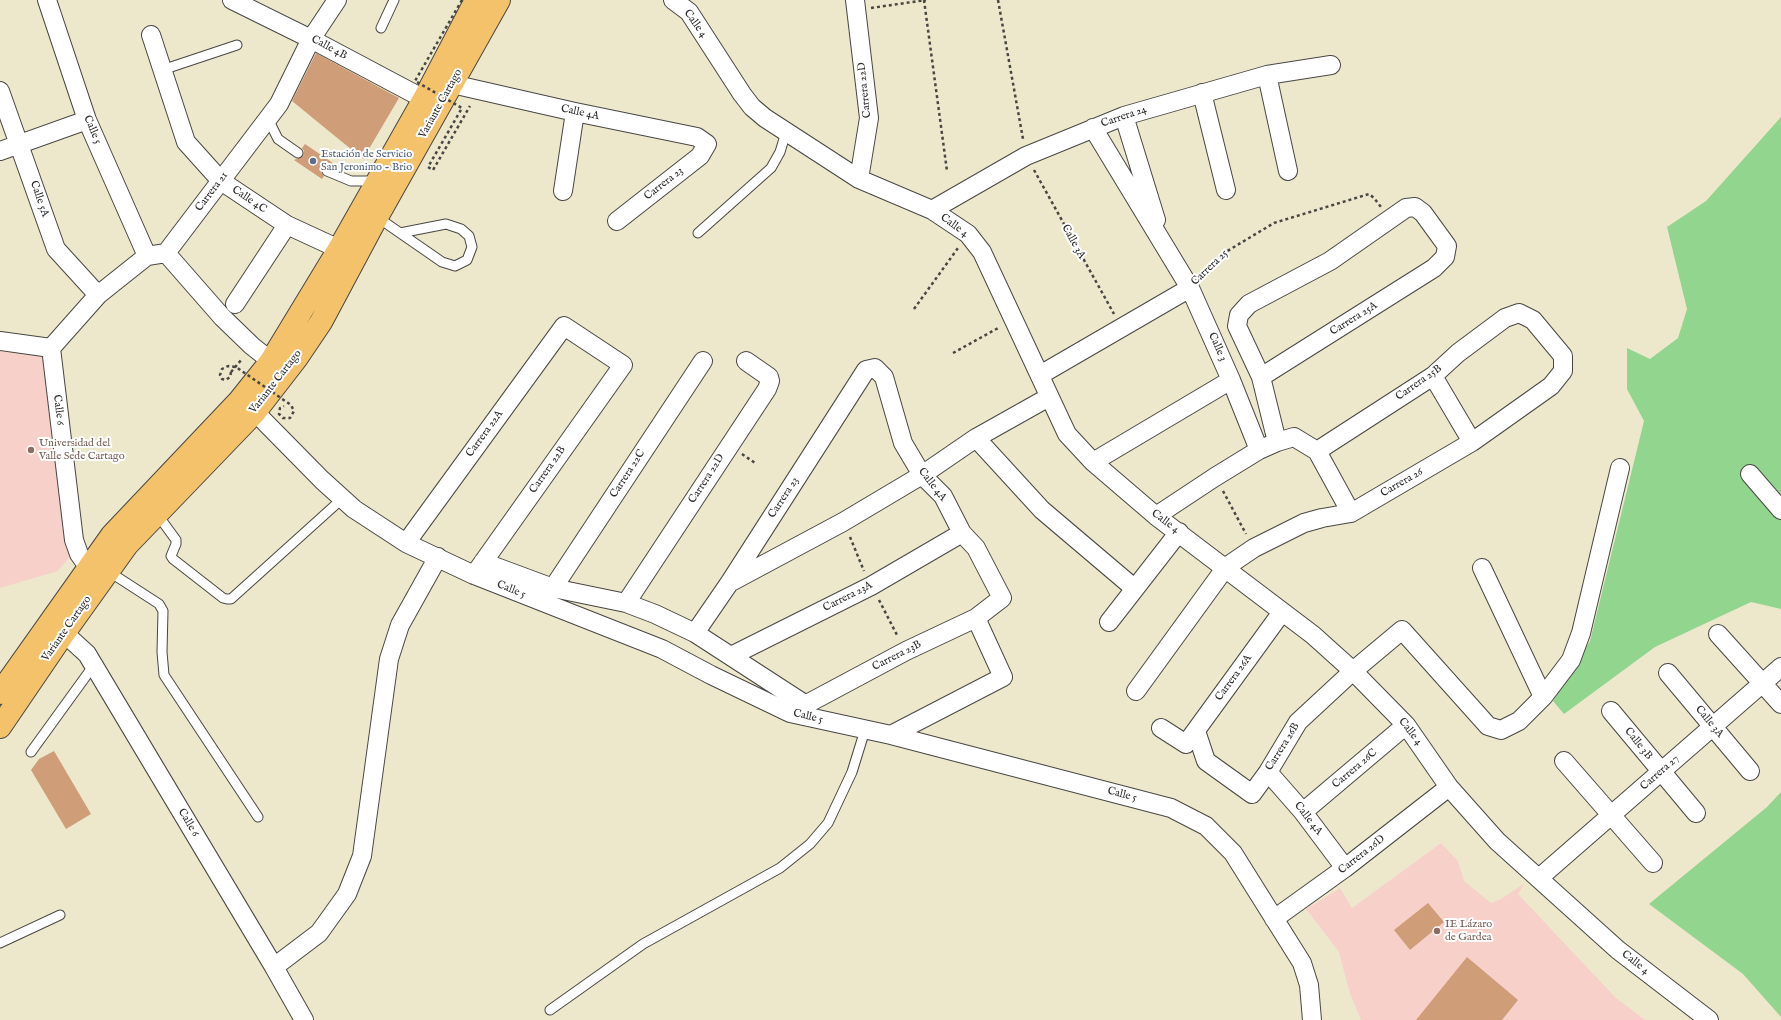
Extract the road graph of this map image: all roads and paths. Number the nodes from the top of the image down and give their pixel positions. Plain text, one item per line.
1 (47, 0) edge
2 (232, 0) edge
3 (337, 0) edge
4 (394, 0) edge
5 (462, 0) edge
6 (476, 0) edge
7 (499, 0) edge
8 (674, 0) edge
9 (925, 0) edge
10 (998, 0) edge
11 (856, 5) edge
12 (381, 28) dead end
13 (150, 35) dead end
14 (311, 39) junction
15 (237, 45) dead end
16 (1331, 65) dead end
17 (162, 70) junction
18 (1266, 75) junction
19 (452, 84) junction
20 (0, 91) edge
21 (1202, 93) junction
22 (424, 99) junction
23 (470, 106) dead end
24 (575, 112) junction
25 (1124, 116) junction
26 (268, 119) junction
27 (87, 120) junction
28 (1093, 128) junction
29 (786, 132) junction
30 (20, 144) junction
31 (707, 144) joint
32 (0, 151) edge
33 (298, 153) dead end
34 (1026, 156) junction
35 (327, 171) dead end
36 (947, 171) dead end
37 (1288, 171) dead end
38 (859, 179) junction
39 (221, 181) junction
40 (377, 182) junction
41 (1226, 190) dead end
42 (563, 191) dead end
43 (1369, 194) dead end
44 (932, 210) junction
45 (377, 216) junction
46 (617, 221) dead end
47 (287, 225) junction
48 (400, 233) junction
49 (698, 233) dead end
50 (968, 234) junction
51 (339, 249) junction
52 (1165, 249) junction
53 (166, 253) junction
54 (147, 256) junction
55 (1190, 288) junction
56 (98, 295) junction
57 (235, 304) dead end
58 (914, 309) dead end
59 (1519, 313) joint
60 (1014, 319) junction
61 (1121, 328) junction
62 (0, 340) edge
63 (51, 348) junction
64 (953, 353) dead end
65 (271, 361) junction
66 (703, 361) dead end
67 (746, 361) dead end
68 (623, 365) joint
69 (875, 368) joint
70 (231, 372) dead end
71 (1040, 375) junction
72 (1433, 376) junction
73 (1261, 378) junction
74 (1231, 380) junction
75 (1049, 397) junction
76 (284, 406) dead end
77 (255, 412) junction
78 (976, 438) junction
79 (1277, 442) junction
80 (1472, 442) junction
81 (1259, 450) junction
82 (1317, 451) junction
83 (1093, 462) junction
84 (1620, 468) dead end
85 (1750, 474) dead end
86 (922, 475) junction
87 (1215, 477) junction
88 (343, 498) junction
89 (1781, 510) edge
90 (156, 513) junction
91 (1350, 513) junction
92 (1156, 516) junction
93 (1179, 532) junction
94 (962, 533) junction
95 (406, 542) junction
96 (1254, 548) junction
97 (438, 557) junction
98 (1226, 567) junction
99 (1482, 568) dead end
100 (98, 569) junction
101 (478, 569) junction
102 (730, 582) junction
103 (554, 588) junction
104 (1134, 588) junction
105 (1002, 598) joint
106 (626, 604) junction
107 (1282, 612) junction
108 (976, 618) junction
109 (1109, 622) dead end
110 (64, 633) junction
111 (694, 633) junction
112 (1718, 634) dead end
113 (731, 656) junction
114 (94, 665) junction
115 (1781, 668) edge
116 (1353, 671) junction
117 (1668, 673) dead end
118 (1763, 684) junction
119 (1136, 691) dead end
120 (0, 693) edge
121 (1543, 697) junction
122 (1781, 704) edge
123 (806, 705) junction
124 (1611, 711) dead end
125 (790, 713) junction
126 (1406, 725) junction
127 (1714, 726) junction
128 (0, 727) edge
129 (1161, 728) dead end
130 (865, 730) junction
131 (891, 735) junction
132 (1191, 738) junction
133 (31, 752) dead end
134 (1564, 761) dead end
135 (1750, 771) dead end
136 (1268, 772) junction
137 (1661, 772) junction
138 (1449, 787) junction
139 (1303, 812) junction
140 (1696, 814) dead end
141 (1611, 816) junction
142 (258, 817) dead end
143 (1653, 863) dead end
144 (1345, 868) junction
145 (1539, 878) junction
146 (60, 914) dead end
147 (1274, 919) junction
148 (0, 942) edge
149 (274, 967) junction
150 (550, 1010) dead end
151 (304, 1020) edge
152 (1312, 1020) edge
153 (1709, 1020) edge

1 - 27 street, Calle 5
2 - 14 street, Calle 4B
3 - 14 street, Carrera 21
4 - 12 lane
5 - 23 path, bridge
6 - 22 highway, Variante Cartago
7 - 19 highway, Variante Cartago
8 - 29 street, Calle 4
9 - 11 path
9 - 36 path
10 - 34 path, Calle 3A
11 - 38 street, Carrera 22D
13 - 17 street, Calle 4C
14 - 22 street, Calle 4B
14 - 26 street, Carrera 21
15 - 17 lane
16 - 18 street, Carrera 24
17 - 39 street, Calle 4C
18 - 21 street, Carrera 24
18 - 37 street
19 - 24 street, Calle 4A
19 - 45 highway, Variante Cartago
20 - 30 street, Calle 5A
21 - 25 street, Carrera 24
21 - 41 street
22 - 40 highway, Variante Cartago
24 - 31 street, Calle 4A
24 - 42 street
25 - 28 street, Carrera 24
25 - 52 street, Calle 3
26 - 33 lane
26 - 39 street, Carrera 21
27 - 30 street
27 - 54 street, Calle 5
28 - 34 street, Carrera 24
28 - 52 street, Calle 3
29 - 38 street, Calle 4
29 - 49 lane
30 - 32 street
30 - 56 street, Calle 5A
31 - 46 street, Carrera 23
34 - 44 street, Carrera 24
34 - 61 path, Calle 3A
35 - 40 lane
38 - 44 street, Calle 4
39 - 47 street, Calle 4C
39 - 53 street, Carrera 21
40 - 51 highway, Variante Cartago
43 - 55 path, Carrera 25
44 - 50 street, Calle 4
45 - 48 lane
45 - 77 highway, Variante Cartago
47 - 51 street, Calle 4C
47 - 57 street
48 - 48 lane
50 - 58 path
50 - 60 street, Calle 4
51 - 65 highway, Variante Cartago
52 - 55 street, Calle 3
53 - 54 street
53 - 65 street
54 - 56 street
55 - 61 street, Carrera 25
55 - 74 street, Calle 3
56 - 63 street
59 - 72 street, Carrera 25B
59 - 80 street, Carrera 26
60 - 64 path
60 - 71 street, Calle 4
61 - 71 street, Carrera 25
62 - 63 street
63 - 100 street, Calle 6
65 - 100 highway, Variante Cartago
66 - 103 street, Carrera 22C
67 - 106 street, Carrera 22D
68 - 95 street, Carrera 22A
68 - 101 street, Carrera 22B
69 - 86 street, Calle 4A
69 - 102 street, Carrera 23
70 - 76 path, bridge
71 - 75 street, Calle 4
72 - 80 street
72 - 82 street, Carrera 25B
73 - 73 street, Carrera 25A
73 - 79 street
74 - 81 street, Calle 3
74 - 83 street
75 - 78 street
75 - 83 street, Calle 4
77 - 88 street, Calle 5
77 - 90 highway, Variante Cartago
78 - 86 street
78 - 104 street
79 - 81 street
79 - 82 street
80 - 91 street, Carrera 26
81 - 87 street
82 - 91 street
83 - 92 street, Calle 4
84 - 121 street
85 - 89 street
86 - 94 street, Calle 4A
86 - 102 street
87 - 92 street
87 - 96 path
88 - 90 lane
88 - 95 street, Calle 5
90 - 100 highway, Variante Cartago
91 - 96 street, Carrera 26
92 - 93 street, Calle 4
93 - 98 street, Calle 4
93 - 104 street
94 - 105 street, Calle 4A
94 - 113 street, Carrera 23A
95 - 97 street, Calle 5
96 - 98 street, Carrera 26
97 - 101 street, Calle 5
97 - 149 street
98 - 107 street, Calle 4
98 - 119 street, Carrera 26
99 - 121 street
100 - 110 highway, Variante Cartago
100 - 120 highway, Variante Cartago
100 - 142 lane
101 - 103 street
101 - 125 street, Calle 5
102 - 111 street, Carrera 23
103 - 106 street
104 - 109 street
105 - 108 street, Carrera 23B
106 - 111 street
107 - 116 street, Calle 4
107 - 132 street, Carrera 26A
108 - 123 street, Carrera 23B
108 - 131 street
110 - 114 street, Calle 6
110 - 128 highway, Variante Cartago
111 - 113 street
112 - 118 street
113 - 123 street
114 - 133 lane
114 - 149 street, Calle 6
115 - 118 street, Carrera 27
116 - 121 street, Carrera 26B
116 - 126 street, Calle 4
116 - 136 street, Carrera 26B
117 - 127 street, Calle 3A
118 - 122 street
118 - 127 street, Carrera 27
123 - 125 street, Carrera 23B
124 - 137 street, Calle 3B
125 - 130 street, Calle 5
126 - 138 street, Calle 4
126 - 139 street, Carrera 26C
127 - 135 street, Calle 3A
127 - 137 street, Carrera 27
129 - 132 street
130 - 131 street, Calle 5
130 - 150 lane
131 - 147 street, Calle 5
132 - 136 street, Carrera 26B
134 - 141 street
136 - 139 street, Calle 4A
137 - 140 street, Calle 3B
137 - 141 street, Carrera 27
138 - 144 street, Carrera 26D
138 - 145 street, Calle 4
139 - 144 street, Calle 4A
141 - 143 street
141 - 145 street, Carrera 27
144 - 147 street, Carrera 26D
145 - 153 street, Calle 4
146 - 148 lane
147 - 152 street, Calle 5
149 - 151 street, Calle 6

